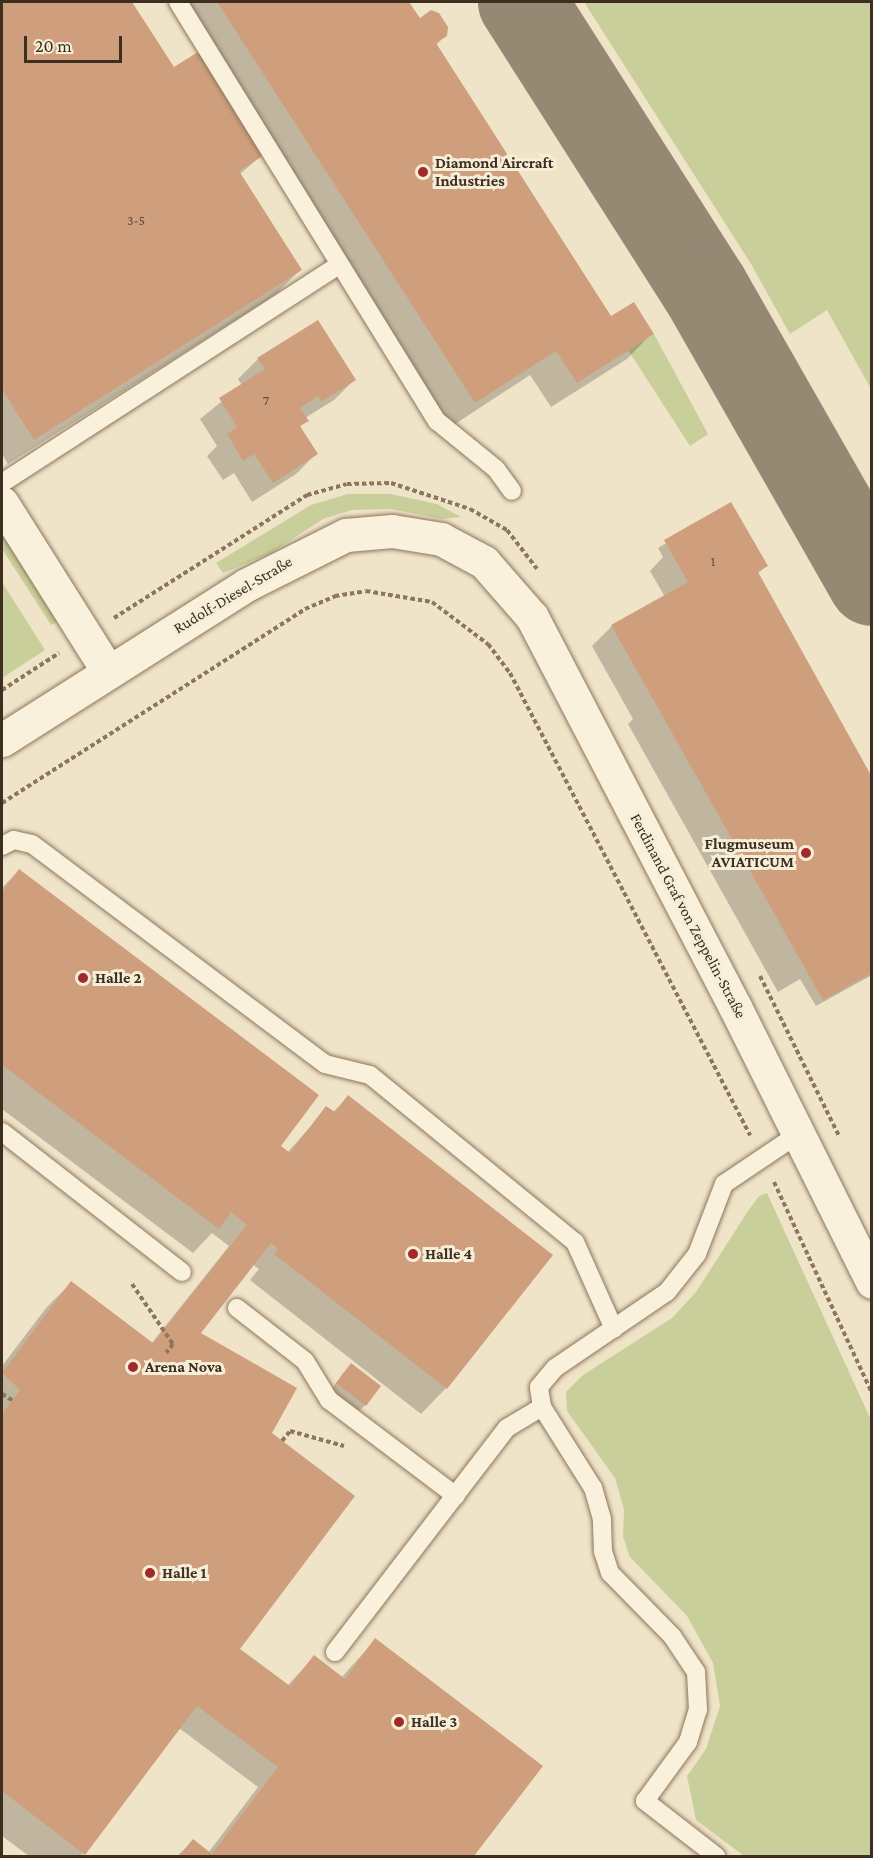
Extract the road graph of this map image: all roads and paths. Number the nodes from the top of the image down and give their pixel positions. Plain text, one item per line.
1 (178, 2) edge
2 (339, 265) junction
3 (2, 483) edge
4 (512, 491) dead end
5 (2, 503) edge
6 (484, 562) joint
7 (542, 577) dead end
8 (86, 636) junction
9 (108, 671) junction
10 (2, 690) edge
11 (2, 740) edge
12 (2, 803) edge
13 (2, 846) edge
14 (758, 972) dead end
15 (2, 1132) edge
16 (798, 1134) junction
17 (843, 1144) dead end
18 (764, 1160) junction
19 (182, 1272) dead end
20 (872, 1282) edge
21 (132, 1284) dead end
22 (237, 1308) dead end
23 (614, 1329) junction
24 (166, 1353) dead end
25 (872, 1393) edge
26 (2, 1394) edge
27 (12, 1400) dead end
28 (542, 1407) junction
29 (282, 1441) dead end
30 (349, 1447) dead end
31 (456, 1496) junction
32 (335, 1652) dead end
33 (716, 1857) edge

1 - 2 lane
2 - 3 lane
2 - 4 lane
5 - 8 street
6 - 9 street, Rudolf-Diesel-Straße
6 - 16 street, Ferdinand Graf von Zeppelin-Straße
7 - 8 path
8 - 9 street
8 - 10 path
9 - 11 street, Rudolf-Diesel-Straße
12 - 18 path
13 - 23 lane
14 - 17 path
15 - 19 lane
16 - 18 lane
16 - 20 street, Ferdinand Graf von Zeppelin-Straße
18 - 23 lane
18 - 25 path
21 - 24 path
22 - 31 lane
23 - 28 lane
26 - 27 path
28 - 31 lane
28 - 33 lane
29 - 30 path
31 - 32 lane

